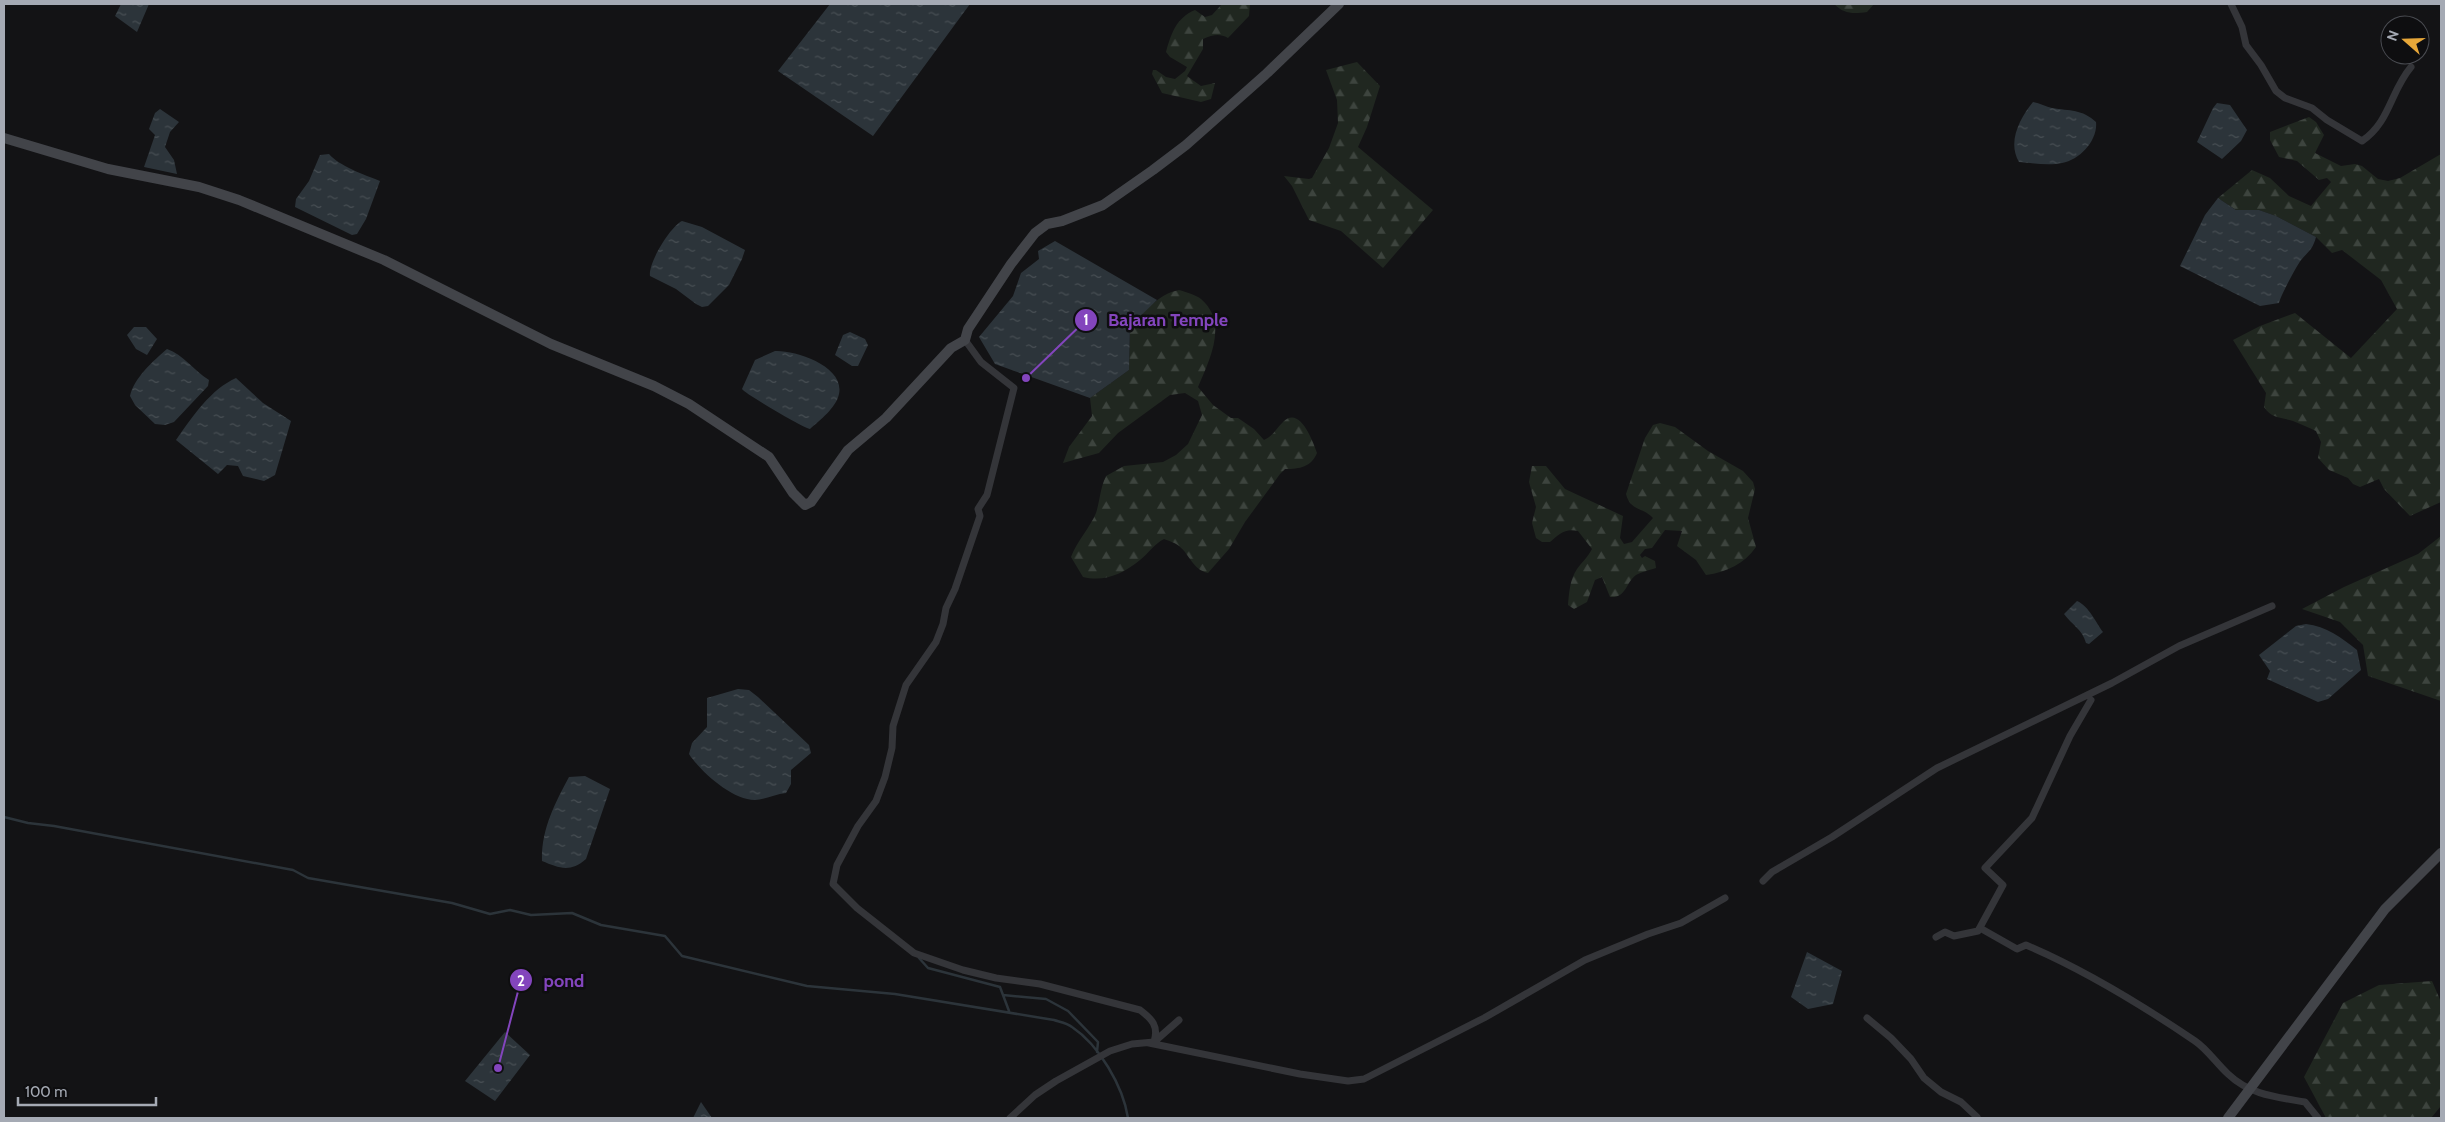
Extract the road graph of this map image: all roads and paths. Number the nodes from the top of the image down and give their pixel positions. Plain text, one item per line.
1 (1339, 4) edge
2 (2231, 4) edge
3 (2411, 67) dead end
4 (4, 138) edge
5 (965, 340) junction
6 (2272, 606) dead end
7 (2091, 700) dead end
8 (2441, 853) edge
9 (1763, 881) dead end
10 (1725, 898) dead end
11 (1980, 928) junction
12 (1936, 937) dead end
13 (1867, 1018) dead end
14 (1179, 1020) dead end
15 (1152, 1043) junction
16 (2248, 1089) junction
17 (1010, 1118) edge
18 (1977, 1118) edge
19 (2228, 1118) edge
20 (2318, 1118) edge

1 - 5 street
2 - 3 street
4 - 5 street
5 - 15 street
6 - 9 street
7 - 11 street
8 - 16 street
10 - 15 street
11 - 12 street
11 - 16 street
13 - 18 street
14 - 15 street
15 - 17 street
16 - 19 street
16 - 20 street

